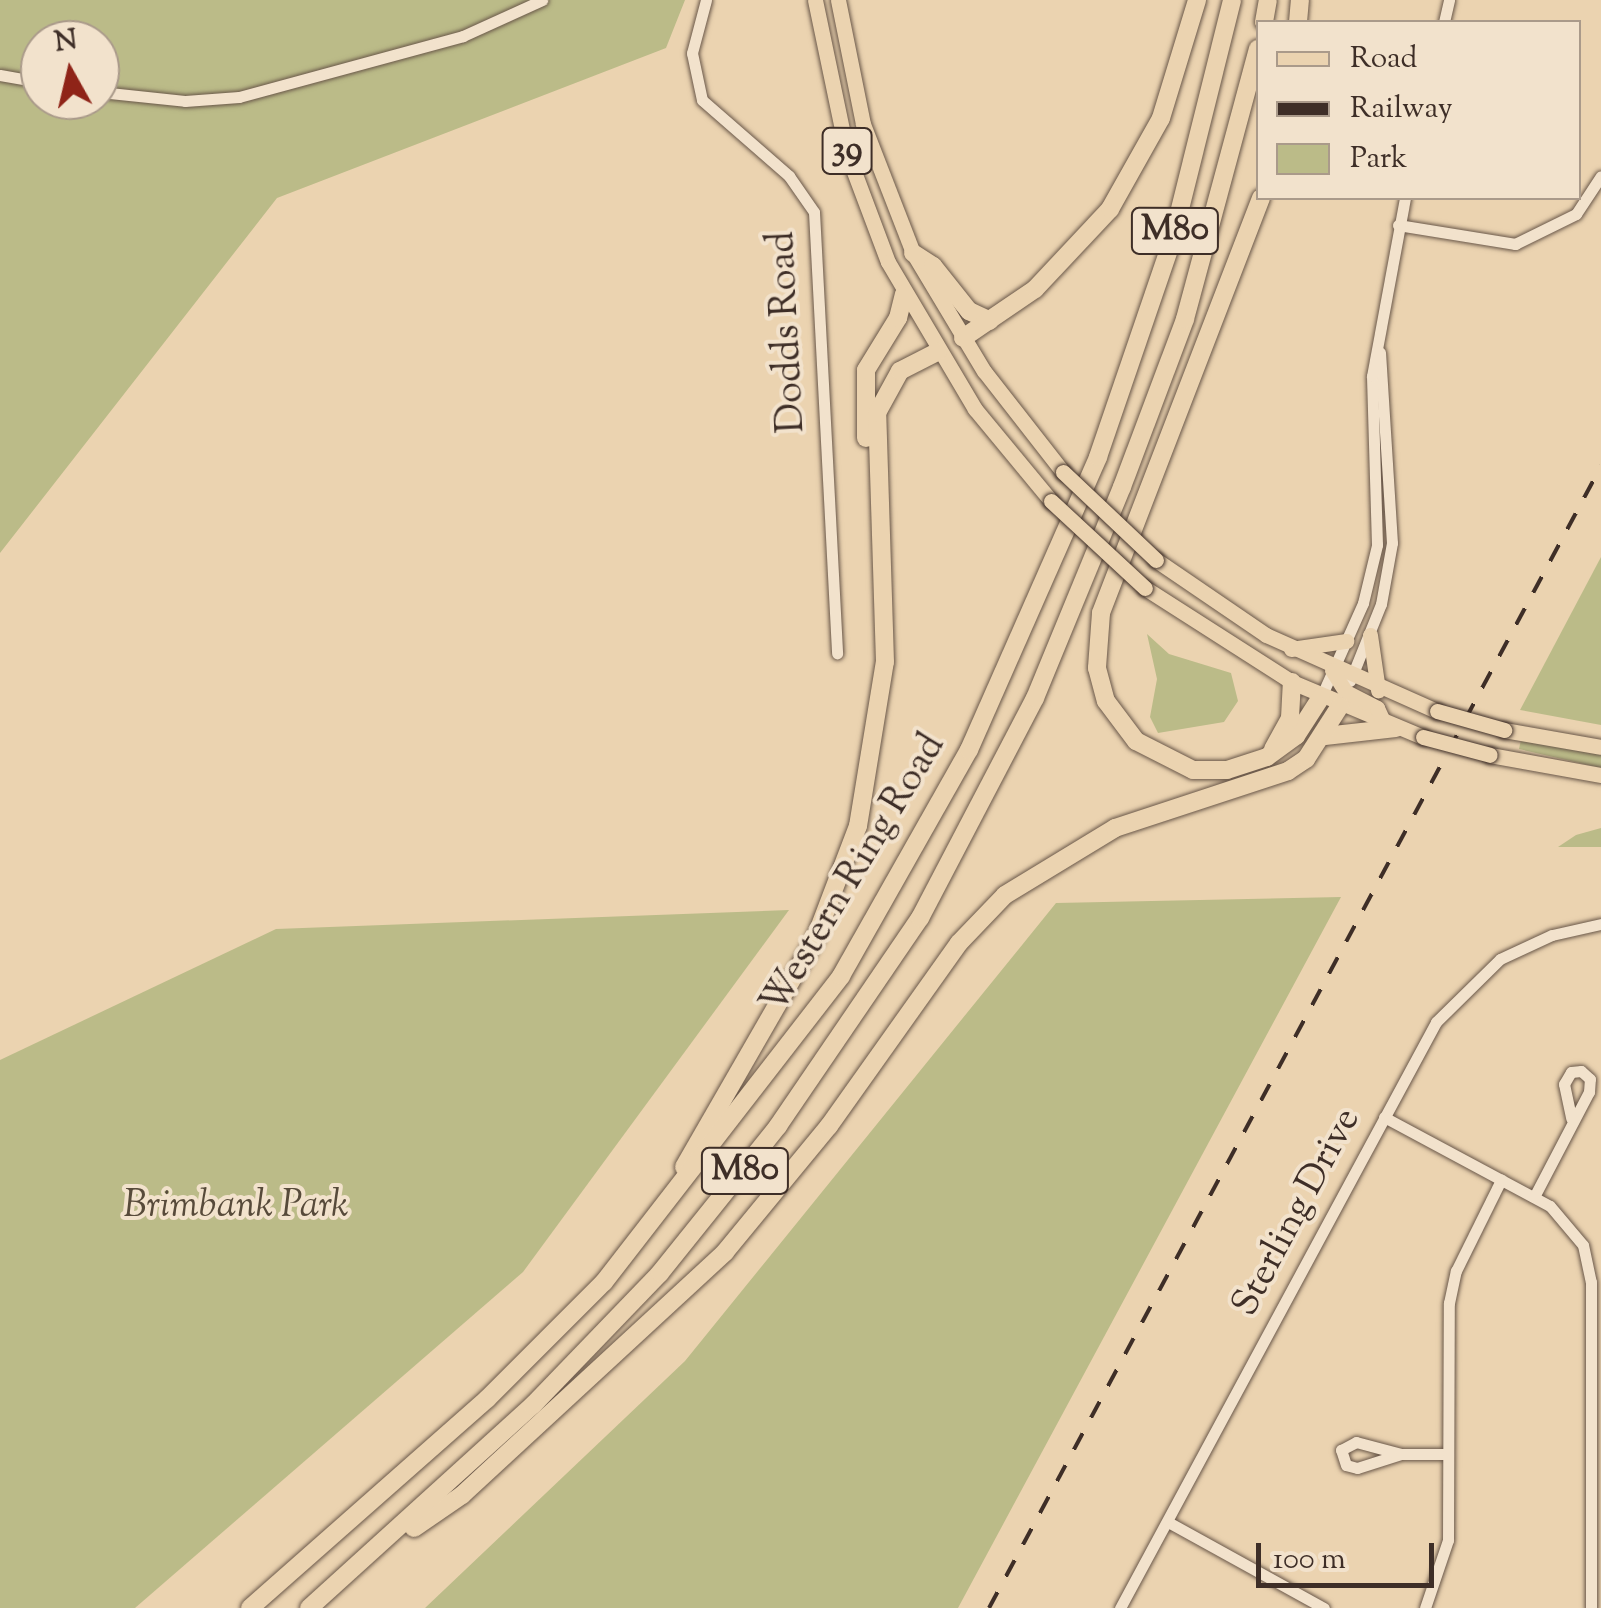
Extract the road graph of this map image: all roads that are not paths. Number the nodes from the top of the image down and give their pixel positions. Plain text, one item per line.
1 (542, 0) edge
2 (706, 0) edge
3 (815, 0) edge
4 (838, 0) edge
5 (1197, 0) edge
6 (1232, 0) edge
7 (1256, 58) edge
8 (120, 94) edge
9 (1601, 176) edge
10 (1260, 200) edge
11 (1404, 200) edge
12 (1398, 225) junction
13 (913, 253) junction
14 (904, 294) junction
15 (990, 322) junction
16 (962, 338) junction
17 (1378, 343) junction
18 (938, 352) junction
19 (883, 558) junction
20 (1370, 634) junction
21 (1346, 641) junction
22 (1292, 649) junction
23 (836, 653) dead end
24 (1332, 670) junction
25 (1292, 682) junction
26 (1378, 690) junction
27 (1346, 692) junction
28 (1321, 697) junction
29 (1390, 725) junction
30 (1325, 736) junction
31 (1601, 747) edge
32 (1267, 757) junction
33 (1601, 775) edge
34 (1601, 924) edge
35 (1384, 1117) junction
36 (1570, 1118) dead end
37 (1501, 1180) junction
38 (1534, 1197) junction
39 (641, 1236) junction
40 (1401, 1454) dead end
41 (1448, 1454) junction
42 (1168, 1522) junction
43 (356, 1569) junction
44 (1295, 1594) junction
45 (250, 1608) edge
46 (308, 1608) edge
47 (1120, 1608) edge
48 (1287, 1608) edge
49 (1324, 1608) edge
50 (1425, 1608) edge
51 (1591, 1608) edge

1 - 8 street
2 - 23 street, Dodds Road
3 - 14 main road, 39
4 - 13 main road, 39
5 - 15 highway
6 - 39 highway, Western Ring Road / M80
7 - 43 highway, Western Ring Road / M80
9 - 12 street
10 - 32 highway
11 - 12 street
12 - 17 street
13 - 15 highway
13 - 16 main road, 39
14 - 18 main road, 39
14 - 19 highway
15 - 16 highway
16 - 18 main road
16 - 22 main road, 39, bridge
17 - 20 street
17 - 21 street
18 - 19 highway
18 - 25 main road, 39, bridge
19 - 39 highway
20 - 26 main road
20 - 27 street
21 - 22 main road
21 - 24 street
22 - 24 main road, 39
24 - 27 main road, 39
24 - 28 street
25 - 28 main road, 39
25 - 32 highway
26 - 27 main road, 39
26 - 31 main road, 39, bridge
27 - 28 main road, 39
27 - 29 main road, 39
27 - 30 highway
28 - 32 highway
29 - 30 highway
29 - 33 main road, 39, bridge
30 - 43 highway
34 - 35 street, Sterling Drive
35 - 37 street
35 - 42 street, Sterling Drive
36 - 38 street
37 - 38 street
37 - 41 street
38 - 51 street
39 - 45 highway, Western Ring Road / M80
40 - 41 street
41 - 50 street
42 - 44 street
42 - 47 street, Sterling Drive
43 - 46 highway, Western Ring Road / M80
44 - 48 street
44 - 49 street

